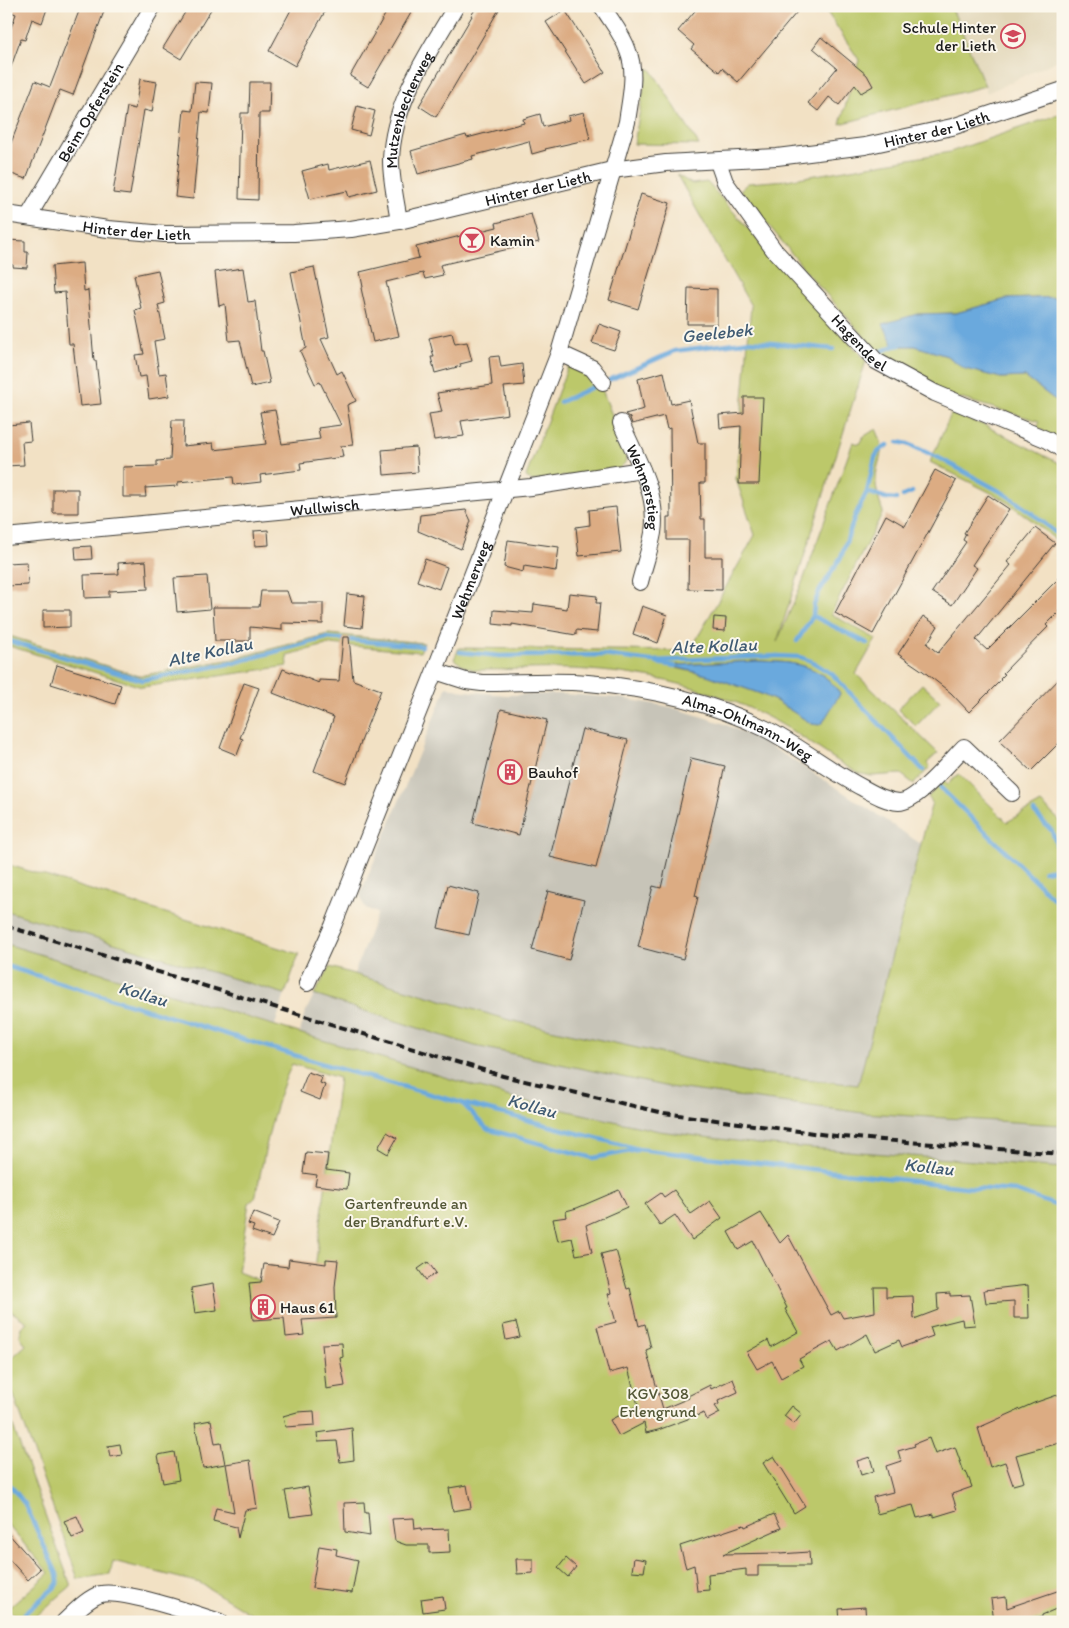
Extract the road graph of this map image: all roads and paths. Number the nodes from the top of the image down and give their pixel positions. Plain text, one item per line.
1 (153, 6) edge
2 (456, 6) edge
3 (602, 6) edge
4 (1063, 90) edge
5 (718, 162) junction
6 (612, 170) junction
7 (6, 214) edge
8 (28, 217) junction
9 (399, 221) junction
10 (559, 353) junction
11 (603, 382) dead end
12 (621, 423) dead end
13 (1063, 450) edge
14 (642, 470) junction
15 (507, 489) junction
16 (6, 537) edge
17 (640, 582) dead end
18 (435, 671) junction
19 (1012, 793) dead end
20 (307, 983) dead end
21 (200, 1618) edge
22 (64, 1622) edge
23 (220, 1622) edge

1 - 8 street, Beim Opferstein
2 - 9 street, Mutzenbecherweg
3 - 6 street
4 - 5 street, Hinter der Lieth
5 - 6 street, Hinter der Lieth
5 - 13 street, Hagendeel
6 - 9 street, Hinter der Lieth
6 - 10 street, Wehmerweg
7 - 8 street, Hinter der Lieth
8 - 9 street, Hinter der Lieth
10 - 11 street
10 - 15 street, Wehmerweg
12 - 14 street, Wehmerstieg
14 - 15 street, Wullwisch
14 - 17 street, Wehmerstieg
15 - 16 street, Wullwisch
15 - 18 street, Wehmerweg
18 - 19 street, Alma-Ohlmann-Weg
18 - 20 street, Wehmerweg
21 - 22 street
21 - 23 street

